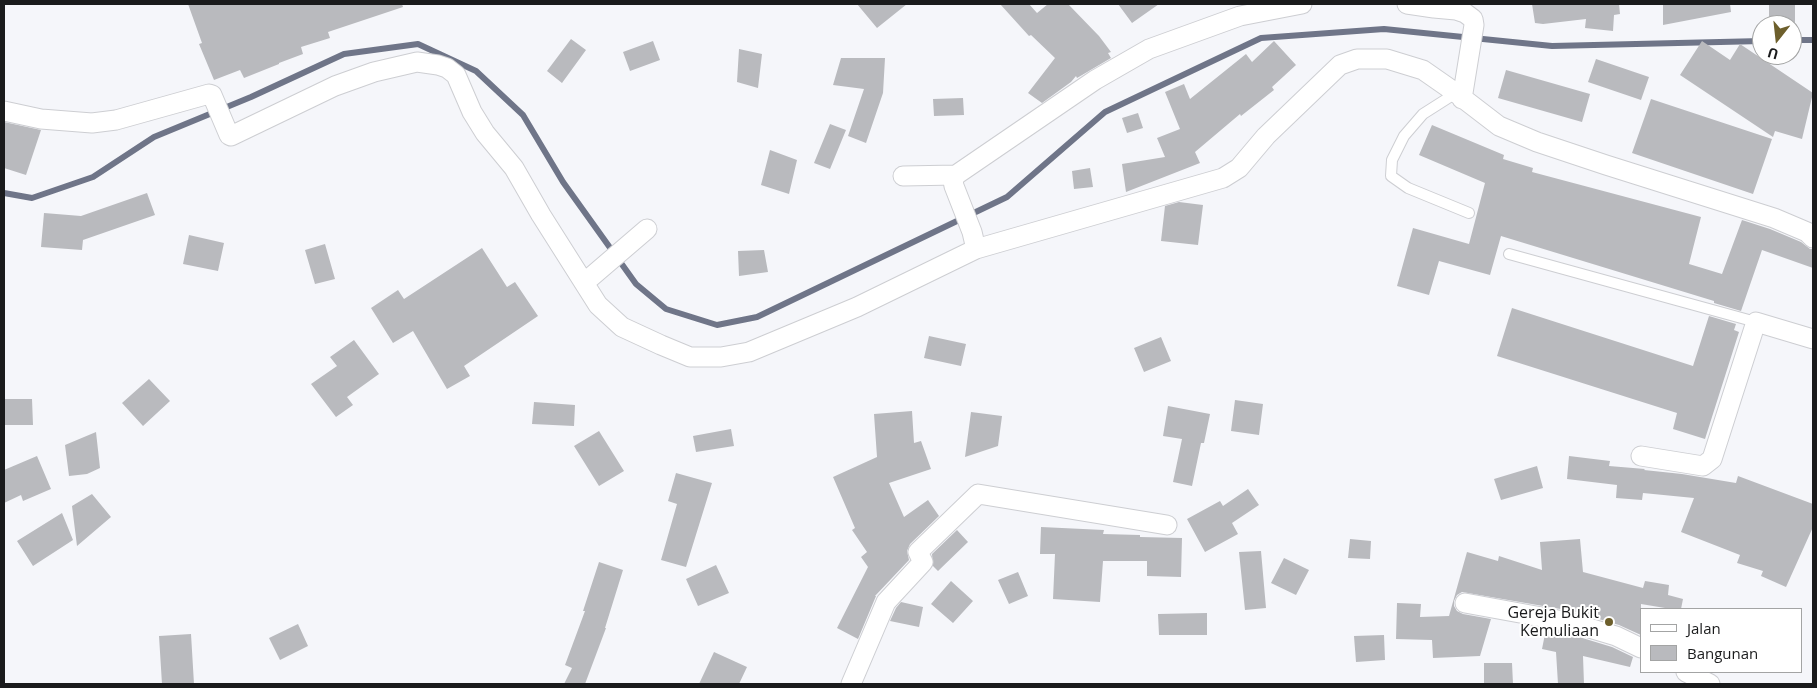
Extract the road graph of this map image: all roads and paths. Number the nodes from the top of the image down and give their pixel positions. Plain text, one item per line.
1 (1302, 4) edge
2 (1407, 4) edge
3 (1459, 96) junction
4 (4, 111) edge
5 (903, 176) dead end
6 (956, 182) junction
7 (1469, 212) dead end
8 (647, 230) dead end
9 (1813, 238) edge
10 (974, 241) junction
11 (1509, 254) dead end
12 (584, 283) junction
13 (1756, 322) junction
14 (1813, 339) edge
15 (1640, 456) dead end
16 (1167, 525) dead end
17 (1465, 603) dead end
18 (1640, 648) edge
19 (1688, 673) edge
20 (851, 684) edge
21 (1710, 684) edge

1 - 6 street
2 - 3 street
3 - 7 lane
3 - 9 street
3 - 10 street
4 - 12 street
5 - 6 street
6 - 10 street
8 - 12 street
10 - 12 street
11 - 13 lane
13 - 14 street
13 - 15 street
16 - 20 street
17 - 18 street
19 - 21 street

